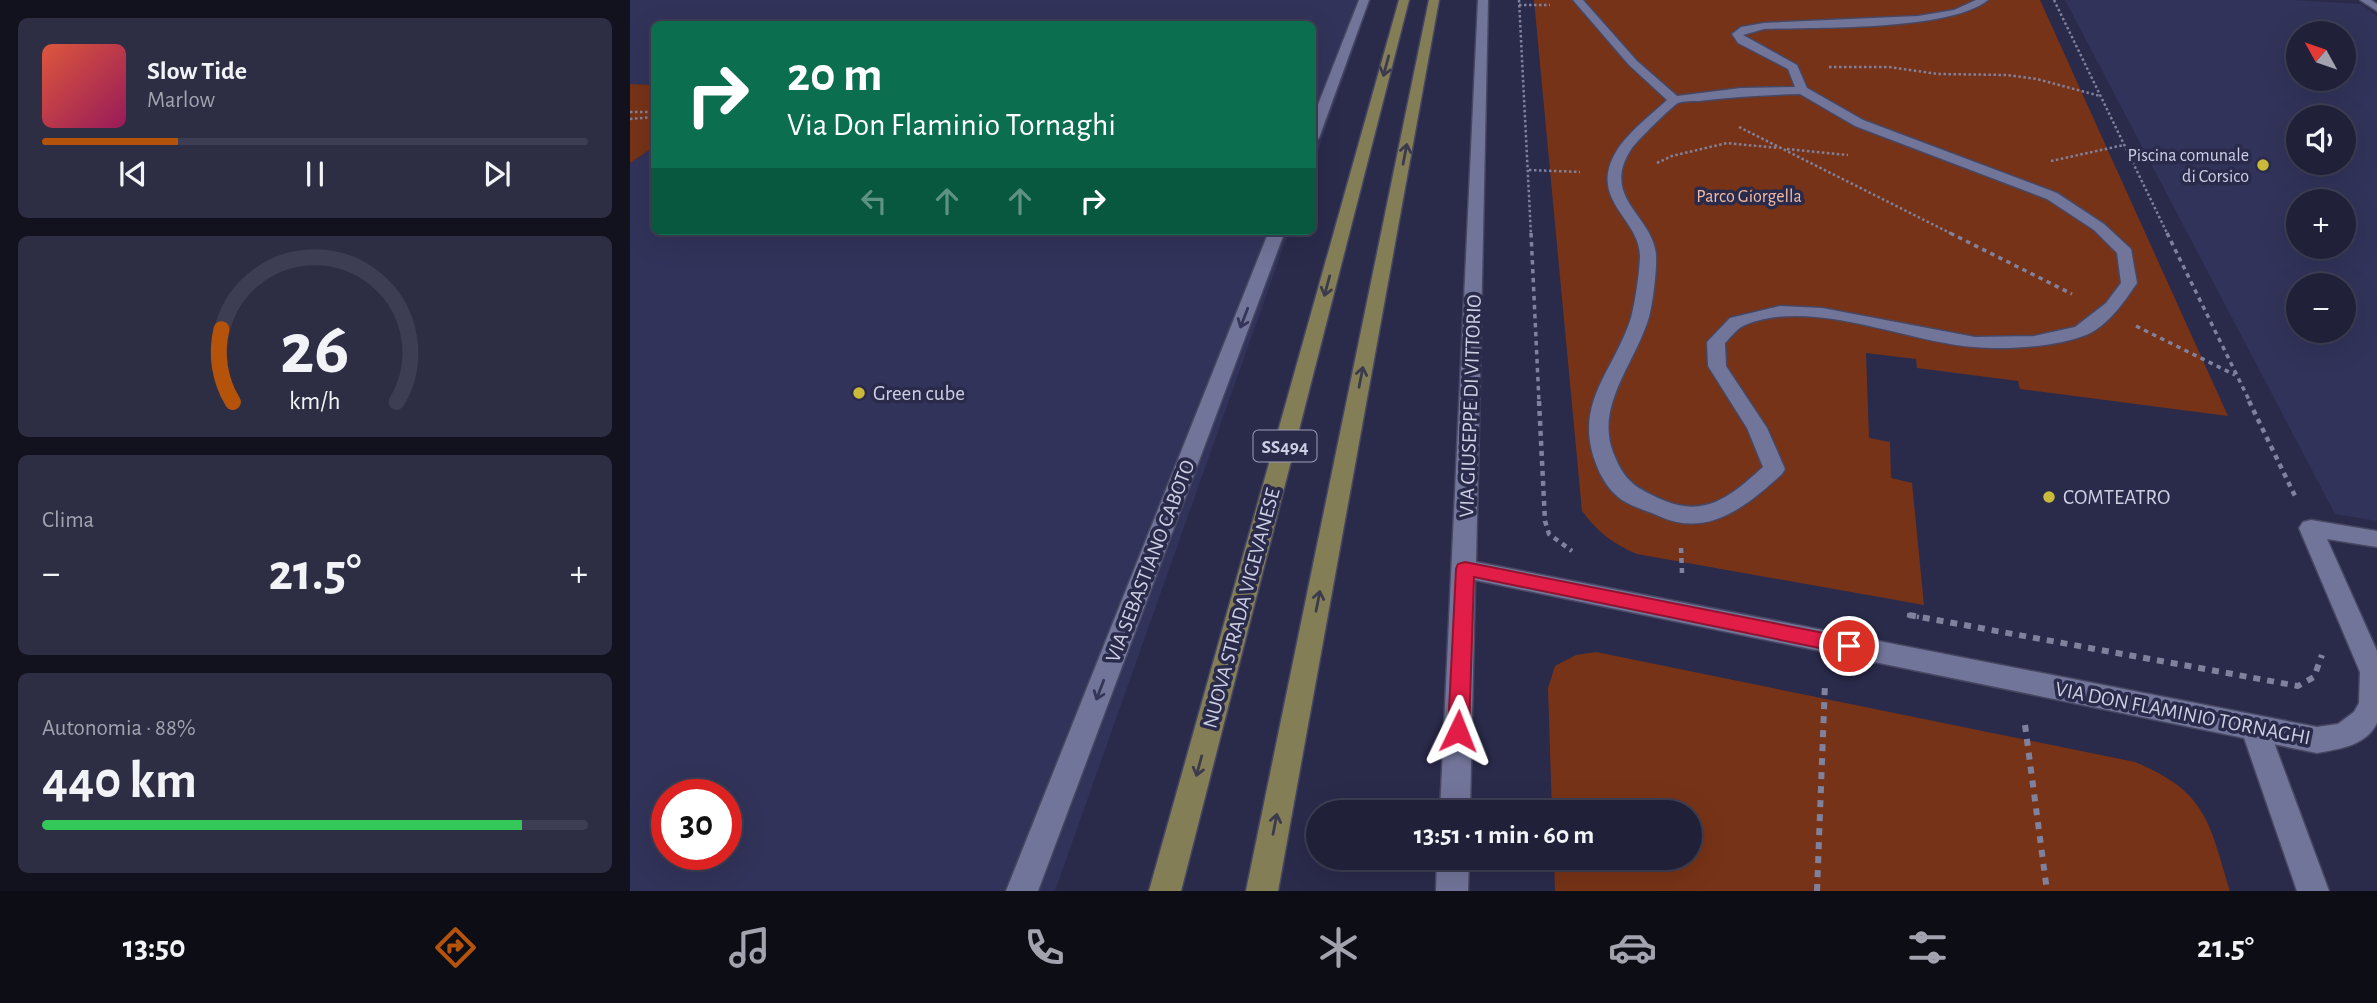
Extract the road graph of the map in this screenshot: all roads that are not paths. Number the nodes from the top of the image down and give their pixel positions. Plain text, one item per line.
1 (1364, 0) edge
2 (1404, 0) edge
3 (1434, 0) edge
4 (1483, 0) edge
5 (1578, 0) edge
6 (1983, 0) edge
7 (2365, 0) edge
8 (2377, 8) edge
9 (1802, 90) junction
10 (1674, 100) junction
11 (1316, 127) edge
12 (1275, 235) edge
13 (2377, 539) edge
14 (1465, 569) junction
15 (2255, 729) junction
16 (1455, 800) edge
17 (1453, 870) edge
18 (1022, 891) edge
19 (1165, 891) edge
20 (1262, 891) edge
21 (1452, 891) edge
22 (2313, 891) edge

1 - 11 street
2 -> 19 main road, NUOVA STRADA VIGEVANESE / SS494
20 -> 3 main road, SS494
4 - 14 street, VIA GIUSEPPE DI VITTORIO
5 - 10 street
6 - 9 street
7 - 8 street
9 - 10 street
9 - 10 street
12 -> 18 street, VIA SEBASTIANO CABOTO
13 - 15 street, VIA DON FLAMINIO TORNAGHI
14 - 15 street, VIA DON FLAMINIO TORNAGHI
14 - 16 street, VIA GIUSEPPE DI VITTORIO
15 - 22 street
17 - 21 street

